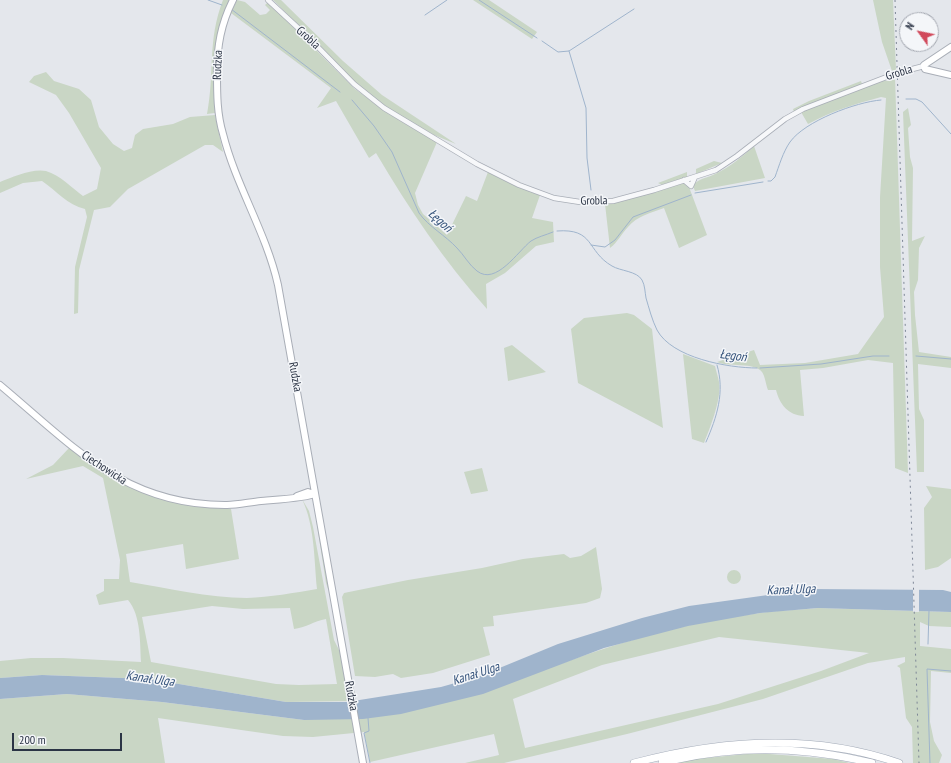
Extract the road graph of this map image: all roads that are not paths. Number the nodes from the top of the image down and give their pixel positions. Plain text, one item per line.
1 (233, 0) edge
2 (268, 0) edge
3 (951, 47) edge
4 (924, 66) junction
5 (951, 76) edge
6 (0, 385) edge
7 (312, 478) junction
8 (314, 494) junction
9 (304, 495) junction
10 (317, 508) junction
11 (896, 762) edge
12 (363, 763) edge
13 (634, 763) edge
14 (662, 763) edge
15 (872, 763) edge

1 - 7 main road, Rudzka
2 - 4 street, Grobla
3 - 4 main road
4 - 5 main road, Grobla
6 - 9 main road, Ciechowicka
7 - 8 main road, Rudzka
7 - 9 main road
8 - 9 main road
8 - 10 main road, Rudzka
9 - 10 main road
10 - 12 main road, Rudzka
11 - 13 main road
14 - 15 main road

